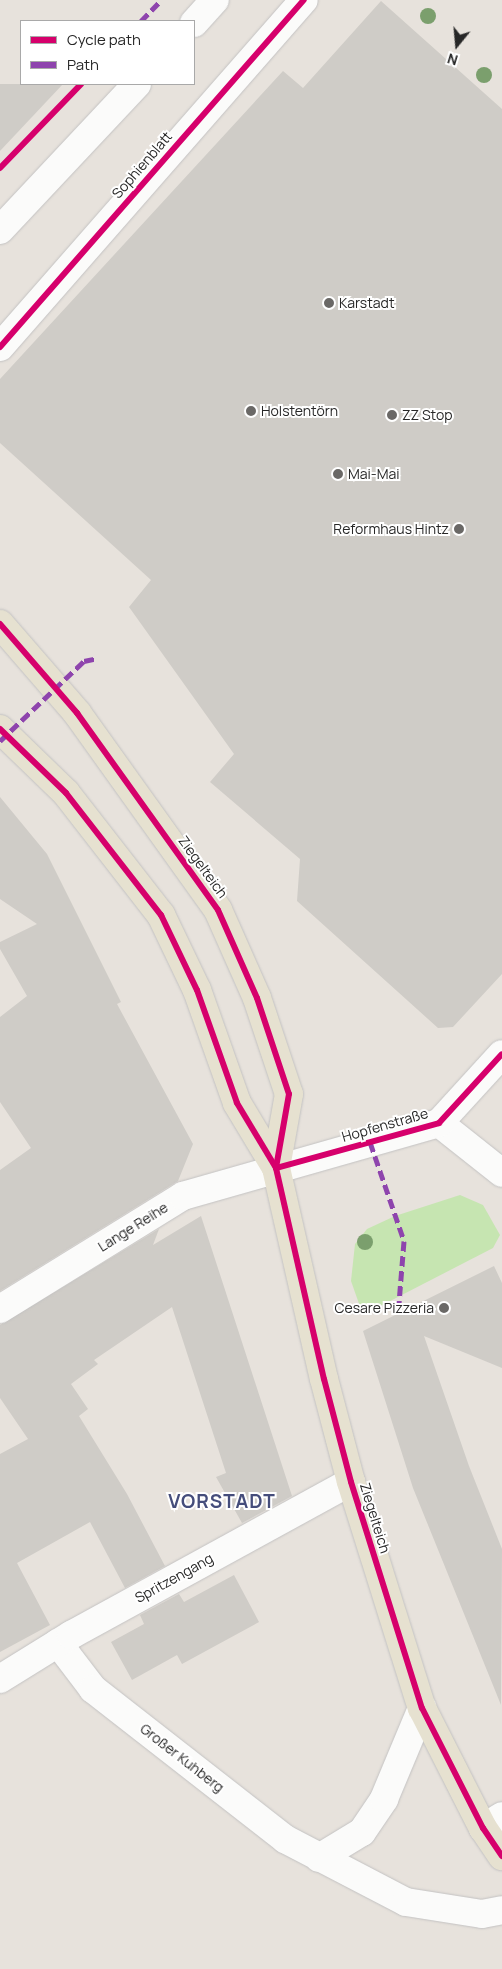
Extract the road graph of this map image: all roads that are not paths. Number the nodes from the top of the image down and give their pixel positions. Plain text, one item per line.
1 (215, 0) edge
2 (304, 0) edge
3 (195, 22) edge
4 (136, 85) edge
5 (0, 230) edge
6 (0, 347) edge
7 (0, 624) edge
8 (2, 736) edge
9 (502, 1054) edge
10 (439, 1123) junction
11 (276, 1168) junction
12 (502, 1173) edge
13 (0, 1309) edge
14 (351, 1482) junction
15 (58, 1643) junction
16 (0, 1679) edge
17 (422, 1708) junction
18 (492, 1822) edge
19 (502, 1856) edge
20 (319, 1858) junction
21 (502, 1910) edge

1 - 3 street
2 - 6 street, Sophienblatt
4 - 5 street
7 - 11 main road, Ziegelteich
8 - 11 main road, Ziegelteich
9 - 10 street, Hopfenstraße
10 - 11 street, Hopfenstraße
10 - 12 street
11 - 13 street, Lange Reihe
11 - 14 main road, Ziegelteich
14 - 15 street, Spritzengang
14 - 17 main road, Ziegelteich
15 - 16 street, Spritzengang
15 - 20 street, Großer Kuhberg
17 - 18 main road, Ziegelteich
17 - 20 street
18 - 19 main road, Ziegelteich
20 - 21 street, Großer Kuhberg

